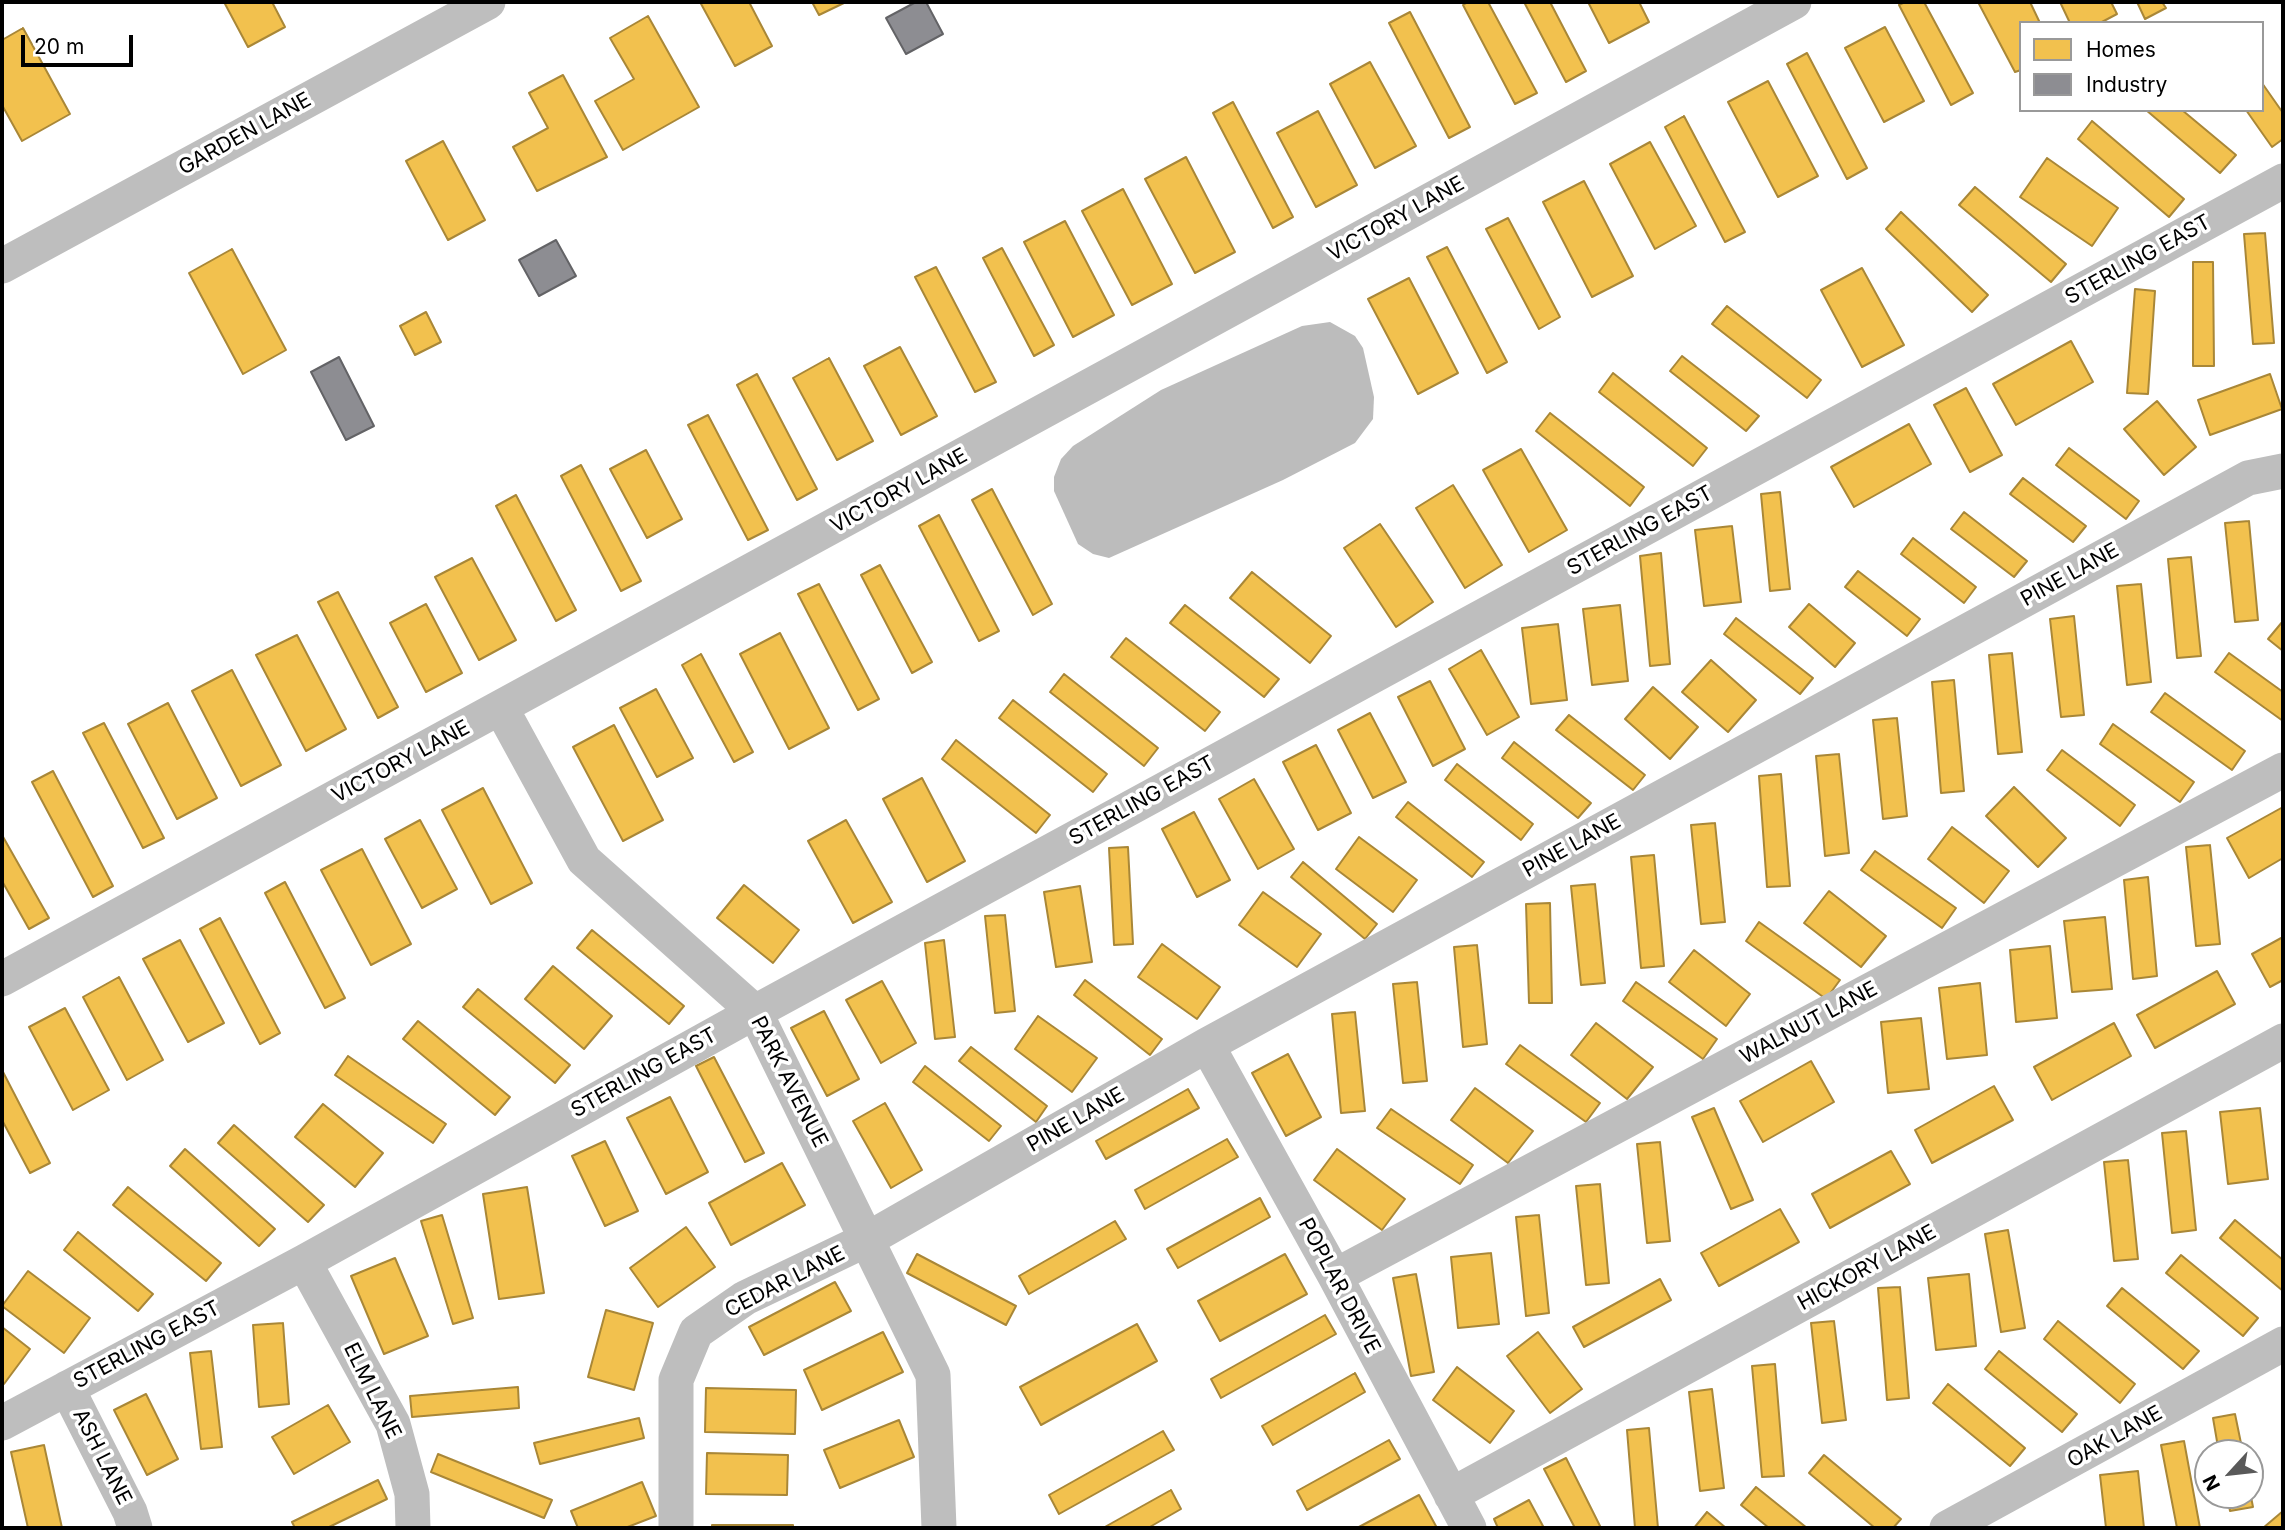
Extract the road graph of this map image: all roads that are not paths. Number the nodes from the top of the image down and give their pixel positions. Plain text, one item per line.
1 (488, 2) edge
2 (1794, 2) edge
3 (2283, 181) edge
4 (2, 266) edge
5 (2283, 471) edge
6 (501, 708) junction
7 (2283, 770) edge
8 (2, 979) edge
9 (755, 1012) junction
10 (2283, 1041) edge
11 (1207, 1045) junction
12 (868, 1239) junction
13 (304, 1262) junction
14 (1335, 1276) junction
15 (2283, 1344) edge
16 (67, 1388) junction
17 (2, 1423) edge
18 (1451, 1495) junction
19 (135, 1528) edge
20 (413, 1528) edge
21 (677, 1528) edge
22 (939, 1528) edge
23 (1469, 1528) edge
24 (1947, 1528) edge

1 - 4 street, GARDEN LANE
2 - 6 street, VICTORY LANE
3 - 9 street, STERLING EAST
5 - 11 street, PINE LANE
6 - 8 street, VICTORY LANE
6 - 9 street, PARK AVENUE
7 - 14 street, WALNUT LANE
9 - 12 street, PARK AVENUE
9 - 13 street, STERLING EAST
10 - 18 street, HICKORY LANE
11 - 12 street, PINE LANE
11 - 14 street, POPLAR DRIVE
12 - 21 street, CEDAR LANE
12 - 22 street, PARK AVENUE
13 - 16 street, STERLING EAST
13 - 20 street, ELM LANE
14 - 18 street, POPLAR DRIVE
15 - 24 street, OAK LANE
16 - 17 street, STERLING EAST
16 - 19 street, ASH LANE
18 - 23 street, POPLAR DRIVE

